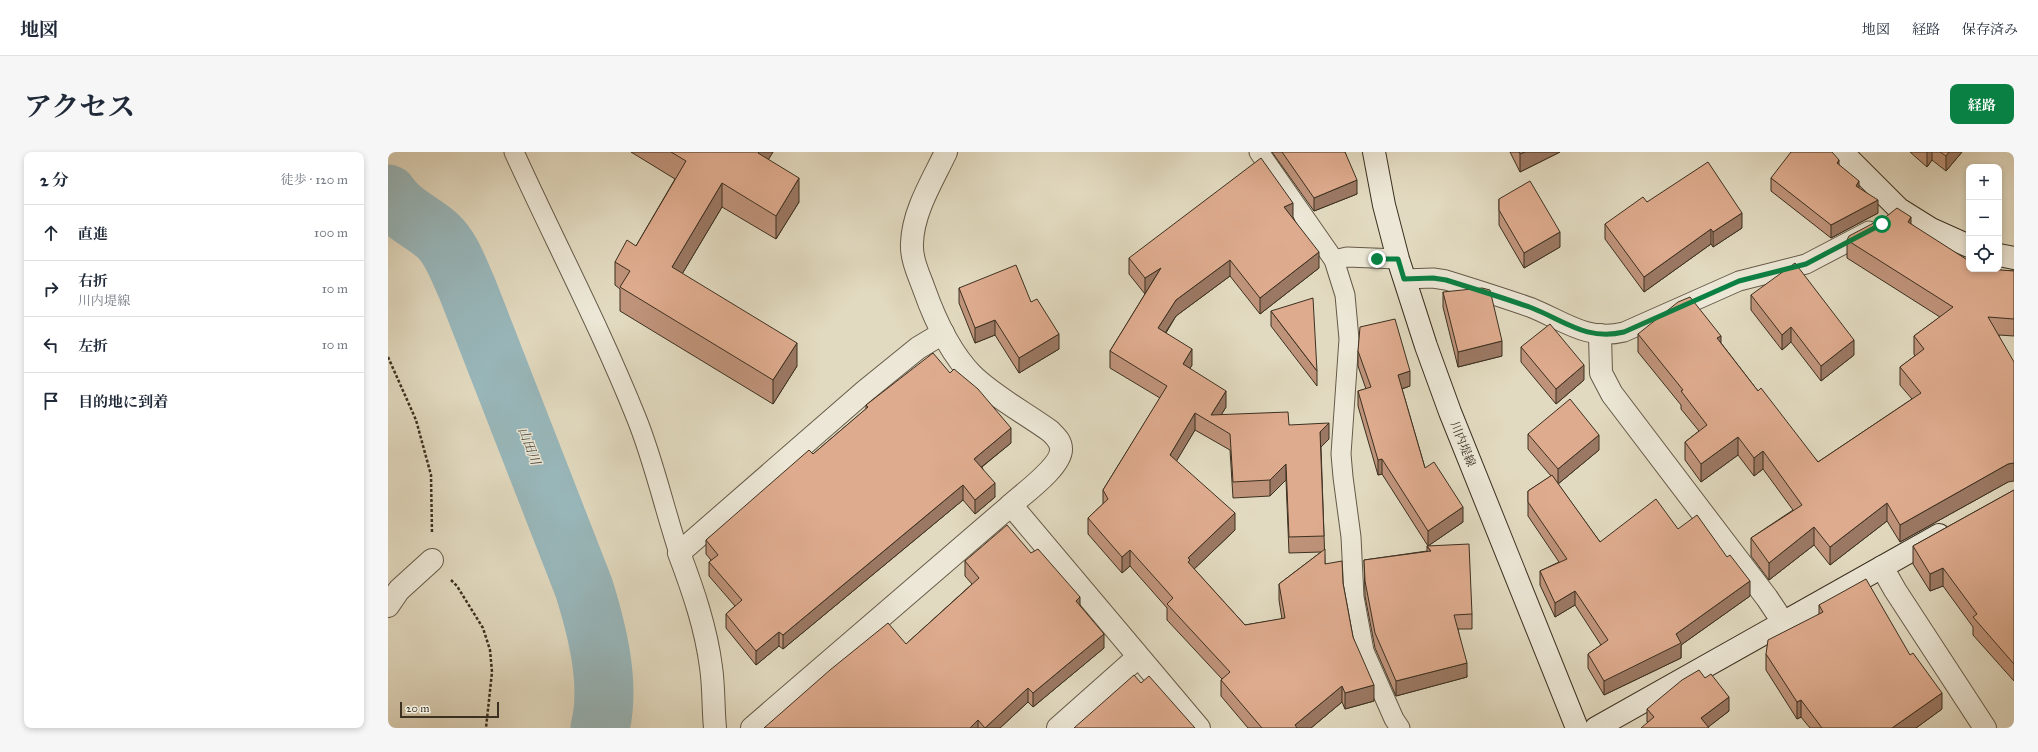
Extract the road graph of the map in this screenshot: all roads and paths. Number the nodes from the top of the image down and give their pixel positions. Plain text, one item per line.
1 (514, 152) edge
2 (946, 152) edge
3 (1259, 152) edge
4 (1374, 152) edge
5 (1842, 152) edge
6 (1890, 217) junction
7 (1966, 245) edge
8 (2002, 256) edge
9 (2014, 258) edge
10 (1334, 260) junction
11 (1401, 269) junction
12 (943, 333) junction
13 (1600, 335) junction
14 (1011, 505) junction
15 (1958, 524) edge
16 (679, 553) junction
17 (432, 560) dead end
18 (1882, 567) junction
19 (388, 606) edge
20 (1783, 622) junction
21 (1138, 657) junction
22 (1983, 727) edge
23 (715, 728) edge
24 (752, 728) edge
25 (1058, 728) edge
26 (1199, 728) edge
27 (1400, 728) edge
28 (1577, 728) edge
29 (1596, 728) edge

1 - 16 lane
2 - 12 street
3 - 10 lane
4 - 11 street, 川内堤線
5 - 6 street
6 - 7 street
6 - 13 lane
8 - 9 street
10 - 11 lane
10 - 27 lane
11 - 13 lane
11 - 28 street, 川内堤線
12 - 14 street
12 - 16 street
13 - 20 street
14 - 21 street
14 - 24 street
15 - 18 street
16 - 23 street
17 - 19 street
18 - 20 street
18 - 22 street
20 - 29 street
21 - 25 street
21 - 26 street

